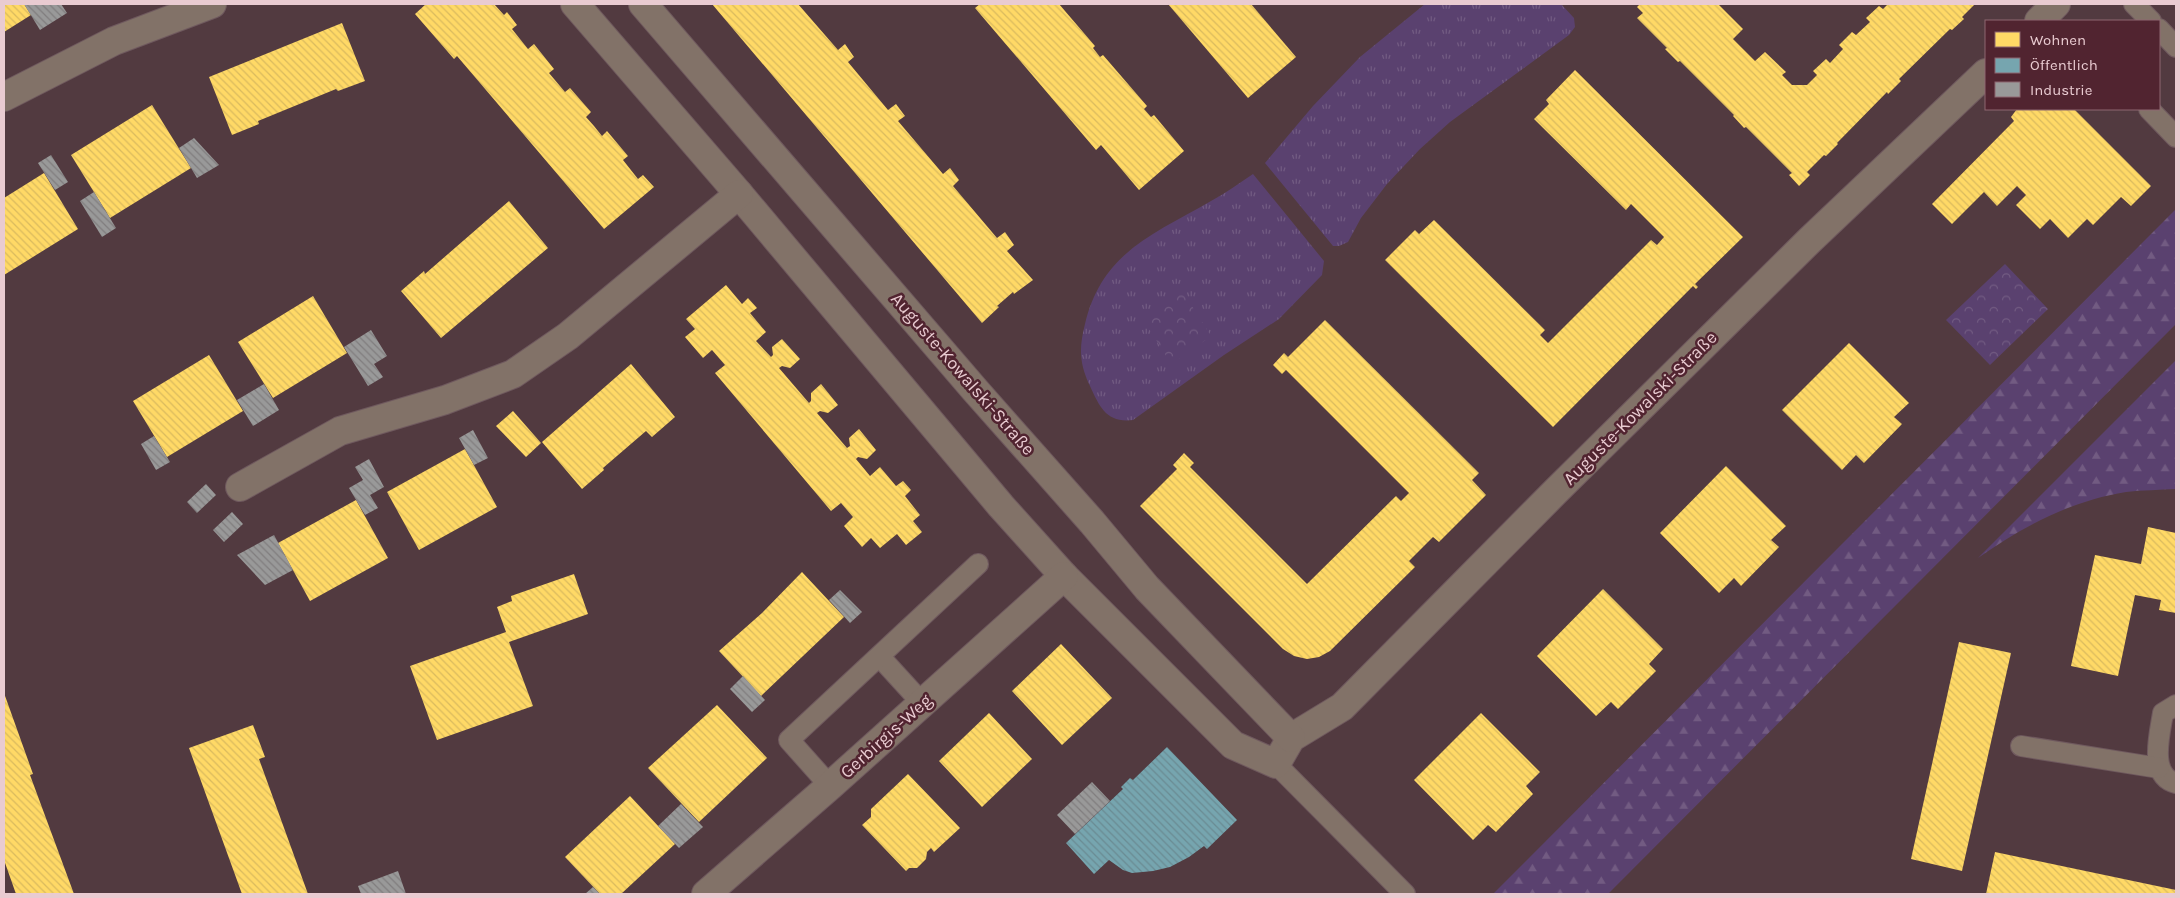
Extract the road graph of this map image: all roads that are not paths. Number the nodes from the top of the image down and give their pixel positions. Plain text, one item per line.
1 (212, 4) edge
2 (575, 4) edge
3 (643, 4) edge
4 (2134, 4) edge
5 (2150, 20) edge
6 (2160, 30) edge
7 (2176, 47) edge
8 (1985, 74) edge
9 (4, 98) edge
10 (2150, 110) edge
11 (2176, 137) edge
12 (739, 194) junction
13 (240, 487) dead end
14 (978, 564) dead end
15 (1064, 576) junction
16 (880, 656) junction
17 (922, 703) junction
18 (2176, 705) edge
19 (1291, 738) junction
20 (2021, 746) dead end
21 (1276, 764) junction
22 (2159, 768) junction
23 (2176, 783) edge
24 (830, 786) junction
25 (706, 894) edge
26 (1405, 894) edge

1 - 9 street
2 - 12 street
3 - 19 street, Auguste-Kowalski-Straße
4 - 5 lane
6 - 7 lane
8 - 19 street, Auguste-Kowalski-Straße
10 - 11 lane
12 - 13 street
12 - 15 street
14 - 16 lane
15 - 17 street, Gerbirgis-Weg
15 - 21 street
16 - 17 lane
16 - 24 lane
17 - 24 street, Gerbirgis-Weg
18 - 22 lane
19 - 21 street, Auguste-Kowalski-Straße
20 - 22 lane
21 - 26 lane
22 - 23 lane
24 - 25 street, Gerbirgis-Weg

